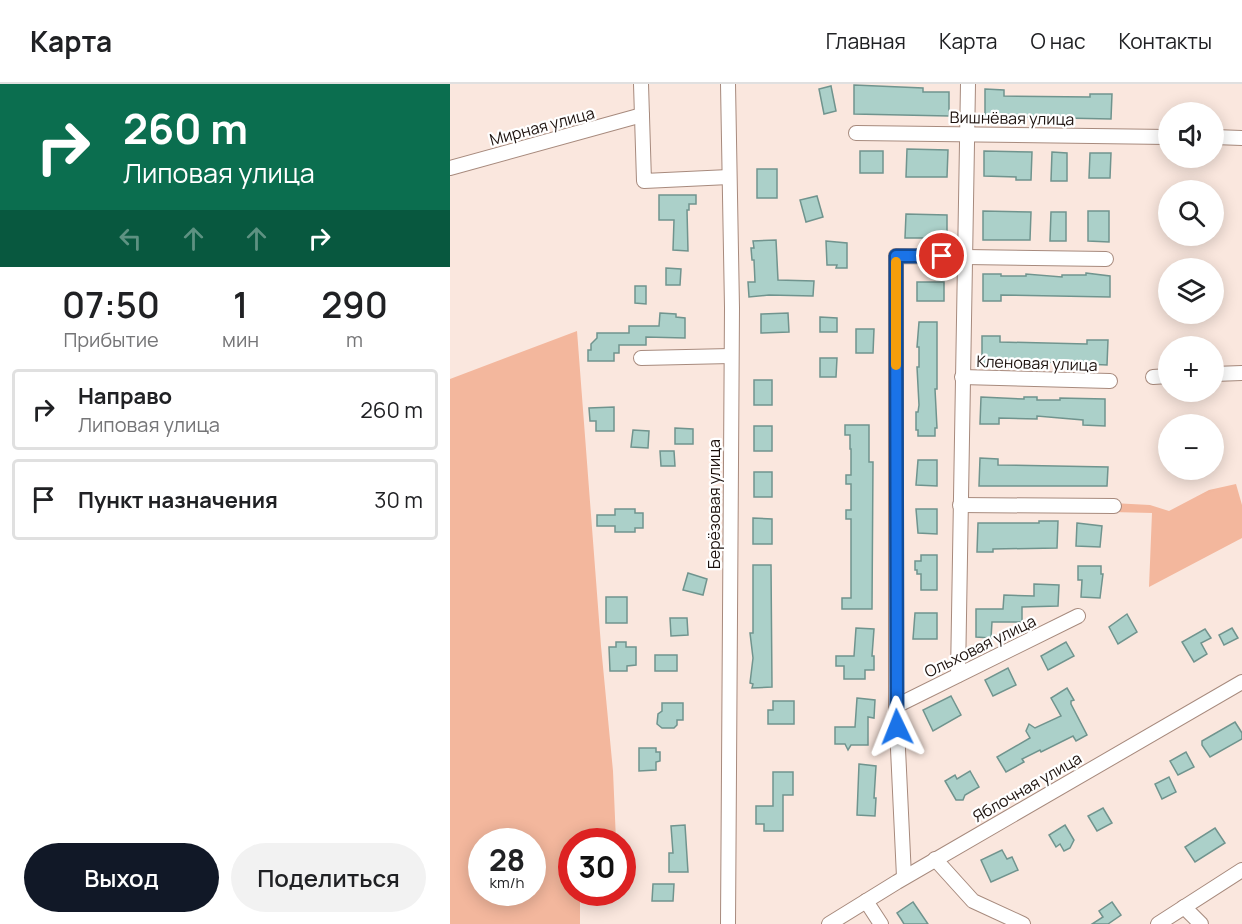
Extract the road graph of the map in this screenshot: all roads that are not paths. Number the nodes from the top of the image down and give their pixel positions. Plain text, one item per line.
1 (641, 84) edge
2 (728, 84) edge
3 (968, 84) edge
4 (642, 115) junction
5 (856, 133) dead end
6 (967, 134) junction
7 (1158, 137) edge
8 (1224, 137) edge
9 (1242, 138) edge
10 (450, 168) edge
11 (729, 177) junction
12 (965, 256) junction
13 (1106, 259) dead end
14 (731, 356) junction
15 (641, 358) dead end
16 (1242, 373) edge
17 (1224, 374) edge
18 (962, 377) junction
19 (1153, 377) dead end
20 (1158, 377) edge
21 (1110, 381) dead end
22 (960, 505) junction
23 (1114, 506) dead end
24 (1078, 616) dead end
25 (958, 675) junction
26 (1242, 682) edge
27 (896, 705) junction
28 (935, 859) junction
29 (1242, 870) edge
30 (904, 877) junction
31 (866, 901) junction
32 (1184, 907) junction
33 (728, 924) edge
34 (829, 924) edge
35 (881, 924) edge
36 (1023, 924) edge
37 (1158, 924) edge
38 (1201, 924) edge

1 - 4 street
2 - 11 street, Берёзовая улица
3 - 6 street
4 - 10 street, Мирная улица
4 - 11 street
5 - 6 street, Вишнёвая улица
6 - 7 street, Вишнёвая улица
6 - 12 street
8 - 9 street
11 - 14 street, Берёзовая улица
12 - 13 street
12 - 18 street
12 - 27 street
14 - 15 street
14 - 33 street, Берёзовая улица
16 - 17 street
18 - 21 street, Кленовая улица
18 - 22 street
19 - 20 street
22 - 23 street
22 - 25 street
24 - 25 street, Ольховая улица
25 - 27 street, Ольховая улица
26 - 28 street, Яблочная улица
27 - 30 street
28 - 30 street, Яблочная улица
28 - 36 street
29 - 32 street
30 - 31 street, Яблочная улица
31 - 34 street, Яблочная улица
31 - 35 street
32 - 37 street
32 - 38 street

